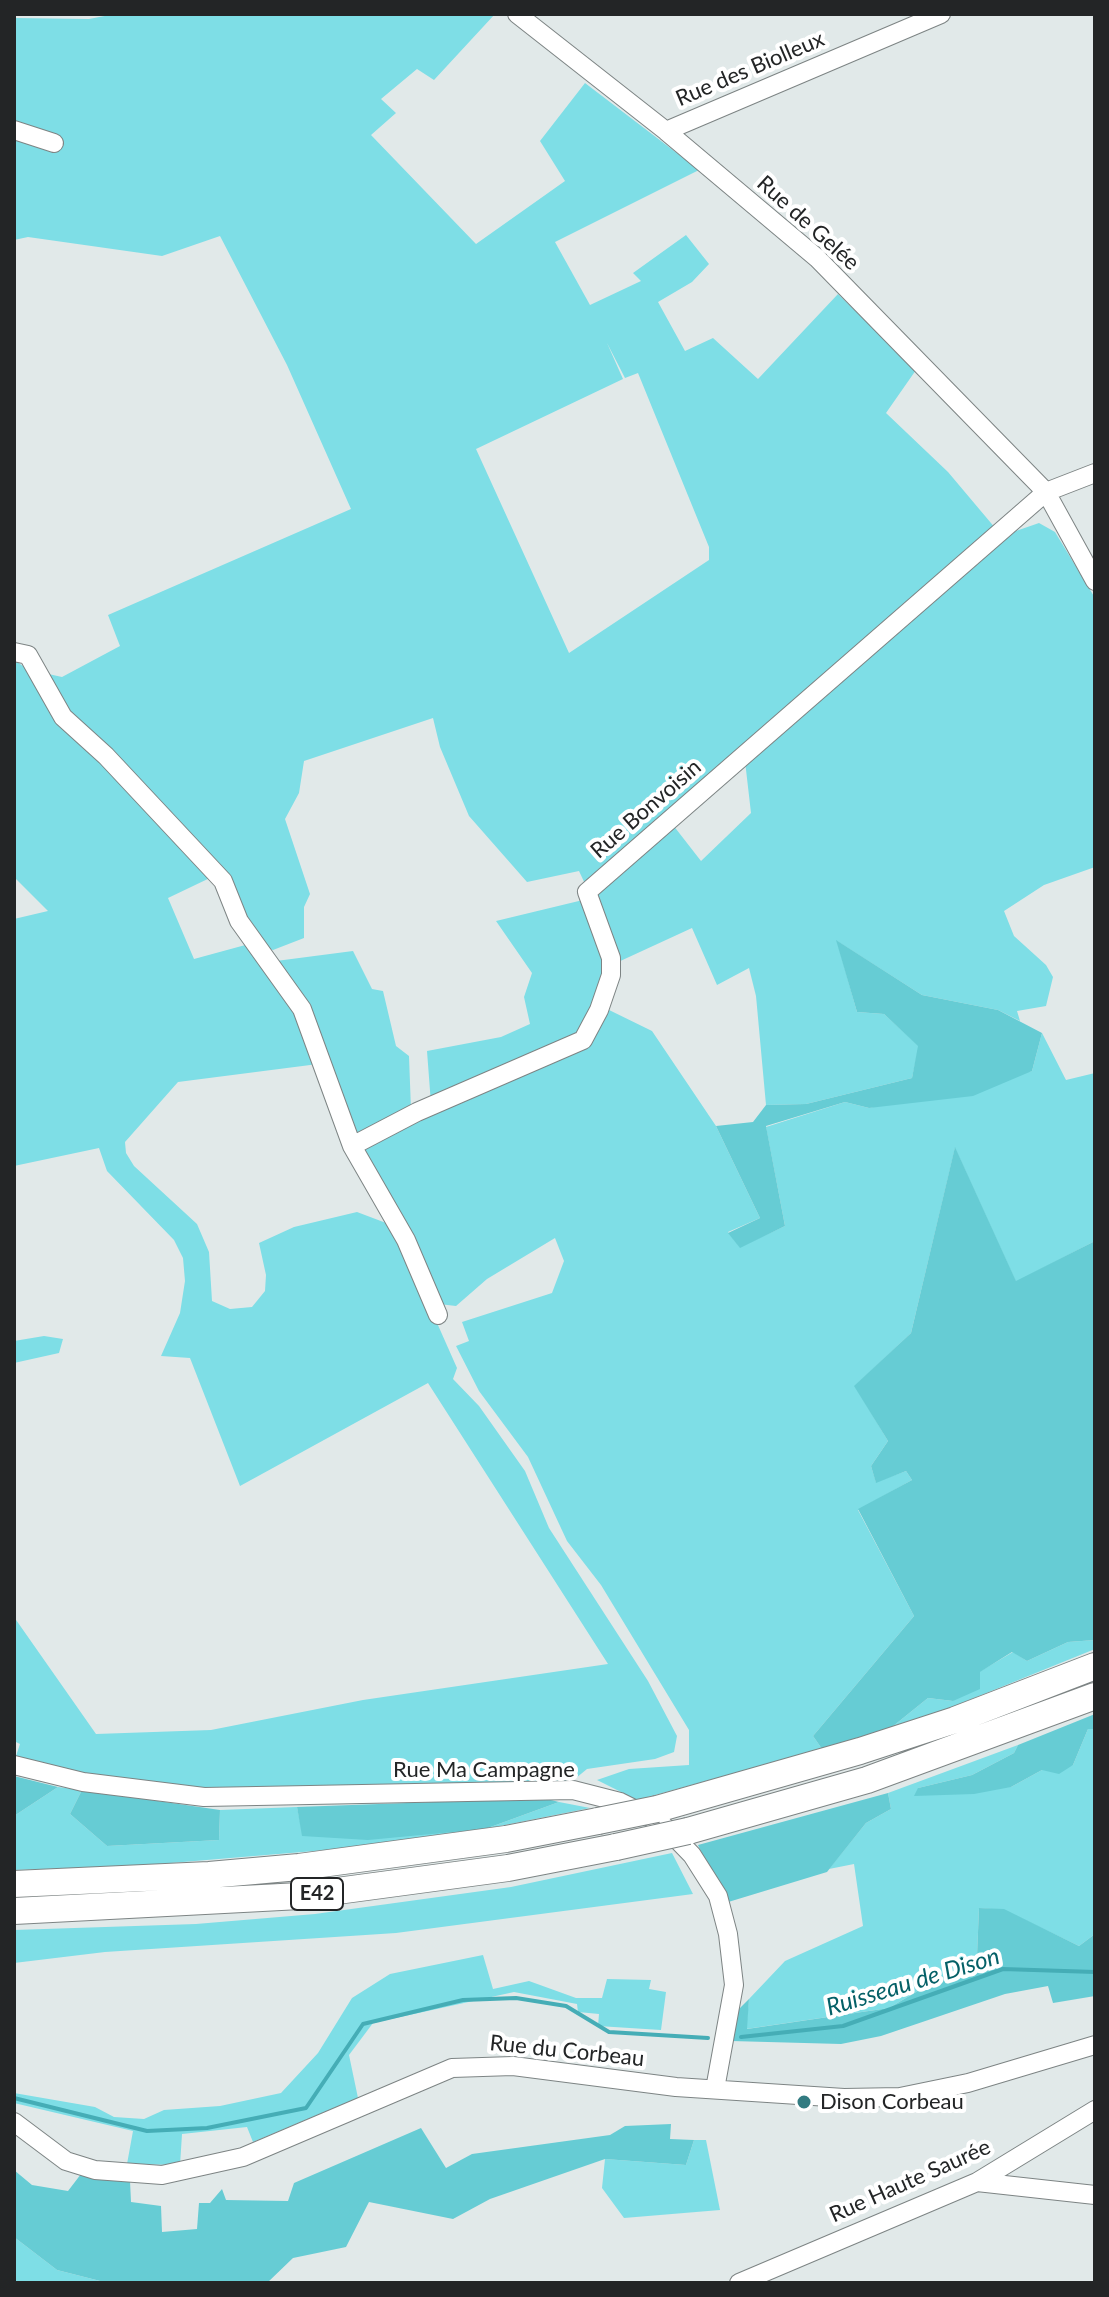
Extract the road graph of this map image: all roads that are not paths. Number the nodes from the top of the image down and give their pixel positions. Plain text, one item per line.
1 (517, 14) edge
2 (941, 14) edge
3 (14, 130) edge
4 (666, 131) junction
5 (54, 143) dead end
6 (1095, 473) edge
7 (1046, 492) junction
8 (1095, 581) edge
9 (14, 652) edge
10 (352, 1146) junction
11 (438, 1315) dead end
12 (1095, 1666) edge
13 (1095, 1696) edge
14 (14, 1765) edge
15 (14, 1884) edge
16 (14, 1911) edge
17 (1095, 2045) edge
18 (715, 2089) junction
19 (1095, 2110) edge
20 (14, 2122) edge
21 (977, 2182) junction
22 (1095, 2195) edge
23 (739, 2283) edge

1 - 4 street, Rue de Gelée
2 - 4 street, Rue des Biolleux
3 - 5 street
4 - 7 street, Rue de Gelée
6 - 7 street
7 - 8 street, Rue de Gelée
7 - 10 street, Rue Bonvoisin
9 - 10 street
10 - 11 street
12 - 15 highway, E42, bridge
13 - 16 highway, E42, bridge
14 - 18 street, Rue Ma Campagne
17 - 18 street, Rue du Corbeau
18 - 20 street, Rue du Corbeau
19 - 21 street, Rue Haute Saurée
21 - 22 street
21 - 23 street, Rue Haute Saurée

